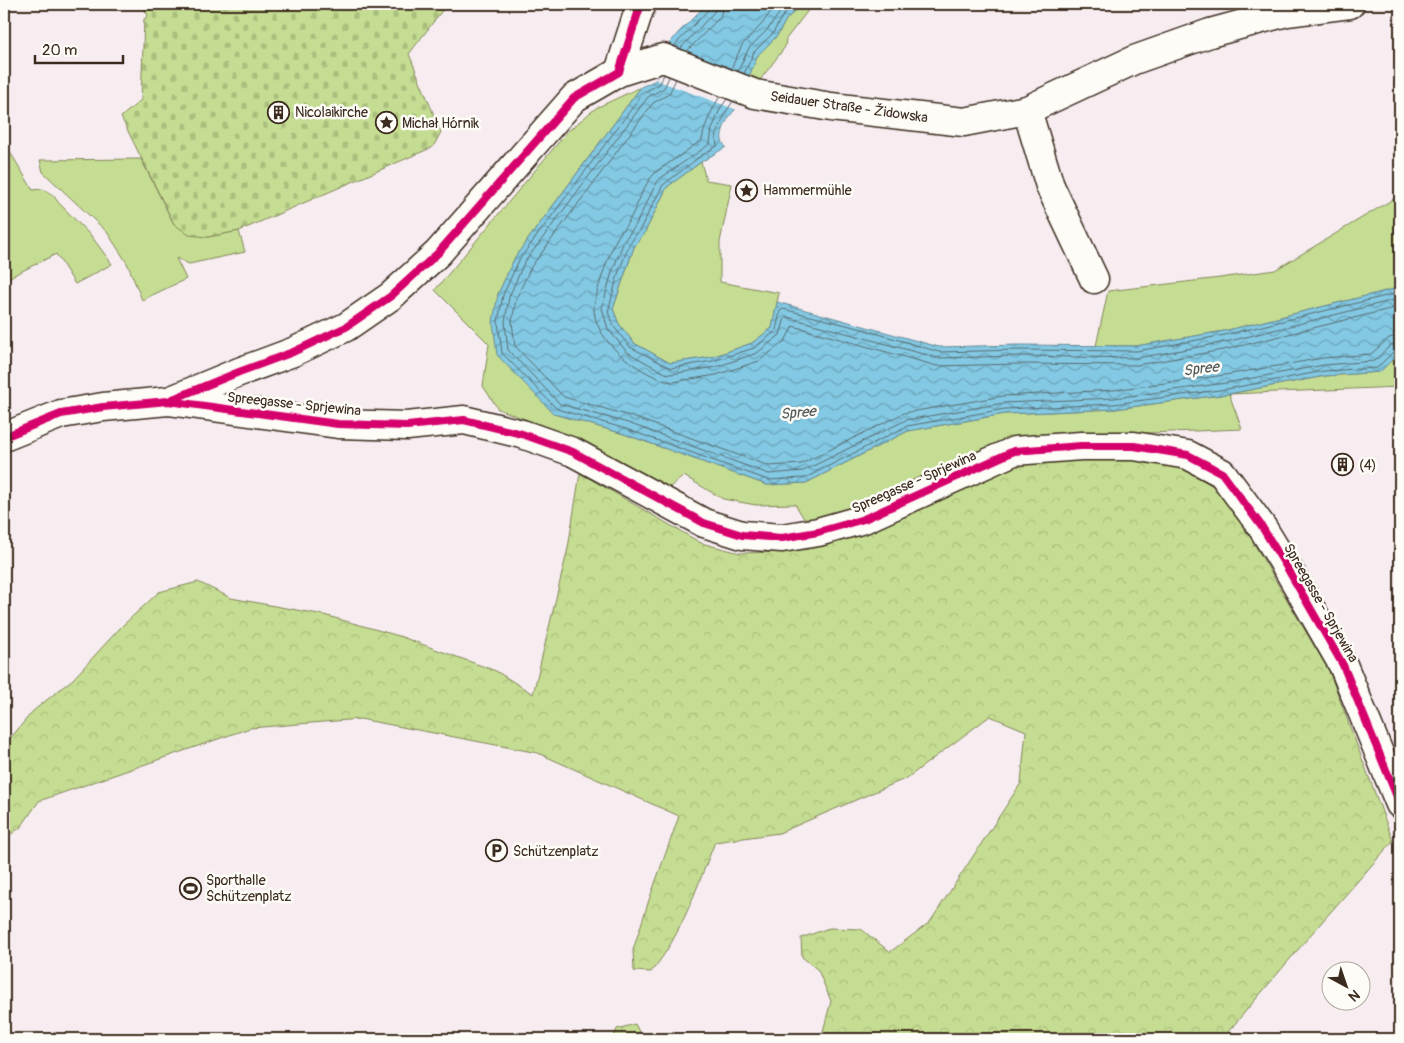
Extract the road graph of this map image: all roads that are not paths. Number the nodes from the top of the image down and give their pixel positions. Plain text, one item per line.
1 (642, 4) edge
2 (1350, 4) edge
3 (619, 72) junction
4 (1027, 110) junction
5 (1094, 279) dead end
6 (168, 401) junction
7 (4, 437) edge
8 (1400, 804) edge

1 - 3 street
2 - 4 street, Seidauer Straße - Židowska
3 - 4 street, Seidauer Straße - Židowska
3 - 6 street, Seidauer Straße - Židowska
4 - 5 street
6 - 7 street
6 - 8 street, Spreegasse - Sprjewina

